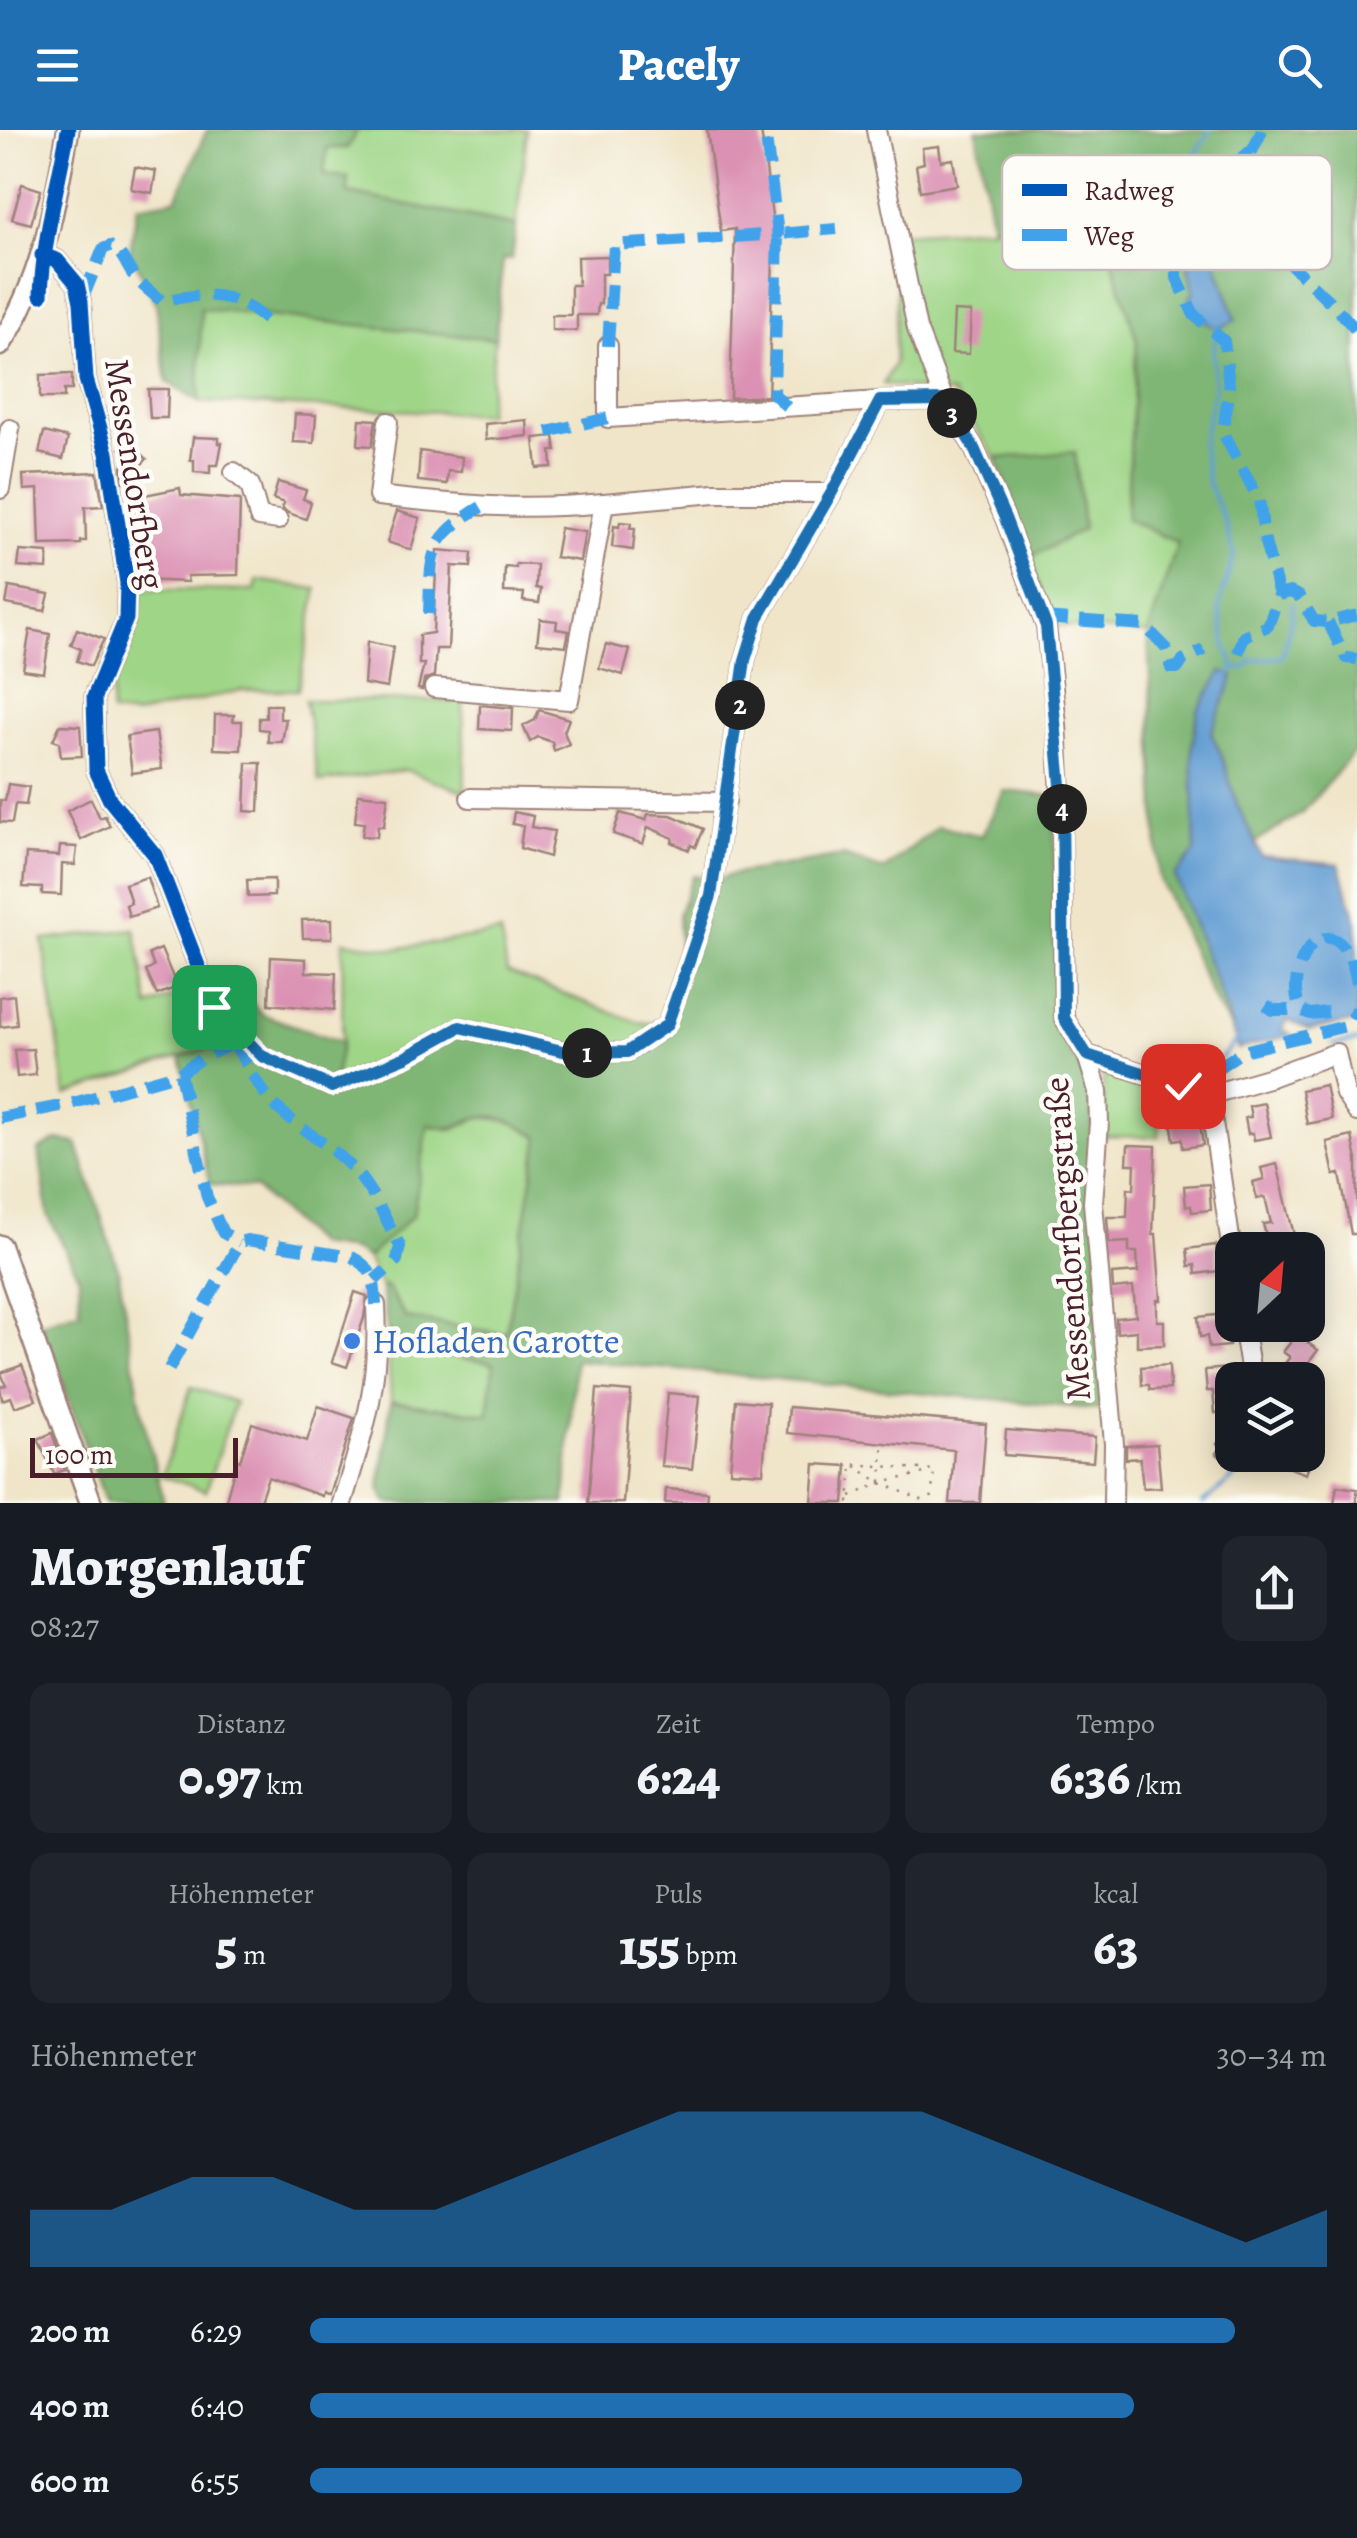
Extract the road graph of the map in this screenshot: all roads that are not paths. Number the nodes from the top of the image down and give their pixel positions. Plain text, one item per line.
1 (68, 130) edge
2 (876, 130) edge
3 (42, 255) junction
4 (0, 345) edge
5 (608, 346) dead end
6 (944, 400) junction
7 (880, 401) junction
8 (388, 422) dead end
9 (10, 429) dead end
10 (234, 472) dead end
11 (0, 489) edge
12 (832, 492) junction
13 (604, 503) junction
14 (278, 520) dead end
15 (434, 688) dead end
16 (470, 798) dead end
17 (726, 802) junction
18 (1087, 1055) junction
19 (1209, 1095) junction
20 (1357, 1112) edge
21 (1229, 1232) edge
22 (0, 1246) edge
23 (376, 1305) dead end
24 (91, 1503) edge
25 (342, 1503) edge
26 (1113, 1503) edge

1 - 3 main road
2 - 6 street
3 - 4 main road
3 - 17 street, Messendorfberg
5 - 7 street
6 - 7 street
6 - 18 street, Messendorfbergstraße
7 - 12 street, Messendorfberg
8 - 13 street
9 - 11 street
10 - 14 street
12 - 13 street
12 - 17 street, Messendorfberg
13 - 15 street
16 - 17 street
18 - 19 street
18 - 26 street, Messendorfbergstraße
19 - 20 street
19 - 21 street
22 - 24 main road
23 - 25 street

